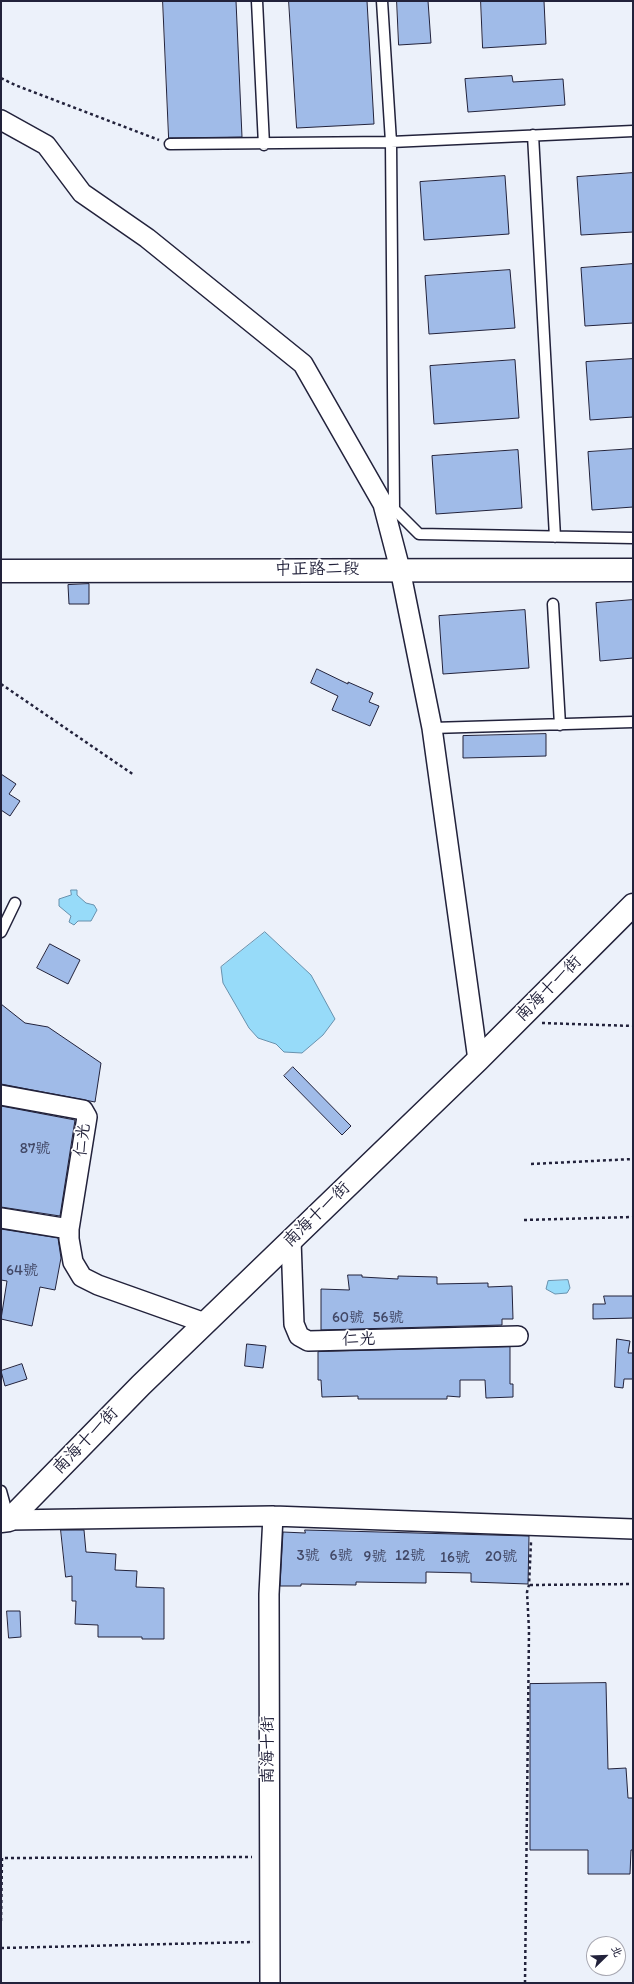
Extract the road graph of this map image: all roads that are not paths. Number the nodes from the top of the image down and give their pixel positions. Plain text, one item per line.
1 (257, 1) edge
2 (382, 1) edge
3 (1, 120) edge
4 (633, 131) edge
5 (533, 135) junction
6 (391, 142) junction
7 (170, 144) road end
8 (264, 145) junction
9 (554, 537) junction
10 (633, 538) edge
11 (400, 569) junction
12 (633, 570) edge
13 (1, 571) edge
14 (552, 604) dead end
15 (633, 722) edge
16 (560, 725) junction
17 (432, 728) junction
18 (15, 903) dead end
19 (633, 905) edge
20 (1, 932) edge
21 (478, 1060) junction
22 (1, 1095) edge
23 (1, 1218) edge
24 (69, 1229) junction
25 (291, 1240) junction
26 (205, 1323) junction
27 (518, 1336) dead end
28 (1, 1491) edge
29 (273, 1516) junction
30 (5, 1521) edge
31 (633, 1529) edge
32 (270, 1983) edge

1 - 8 lane
2 - 6 lane
3 - 11 street
4 - 5 lane
5 - 6 lane
5 - 9 lane
6 - 8 lane
6 - 9 lane
7 - 8 lane
9 - 10 lane
11 - 12 street, 中正路二段
11 - 13 street, 中正路二段
11 - 17 street
14 - 16 lane
15 - 16 lane
16 - 17 lane
17 - 21 street
18 - 20 lane
19 - 21 street, 南海十一街
21 - 25 street, 南海十一街
22 - 24 street, 仁光
23 - 24 street
24 - 26 street, 仁光
25 - 26 street, 南海十一街
25 - 27 street, 仁光
26 - 30 street, 南海十一街
28 - 30 lane
29 - 30 street
29 - 31 street
29 - 32 street, 南海十街

